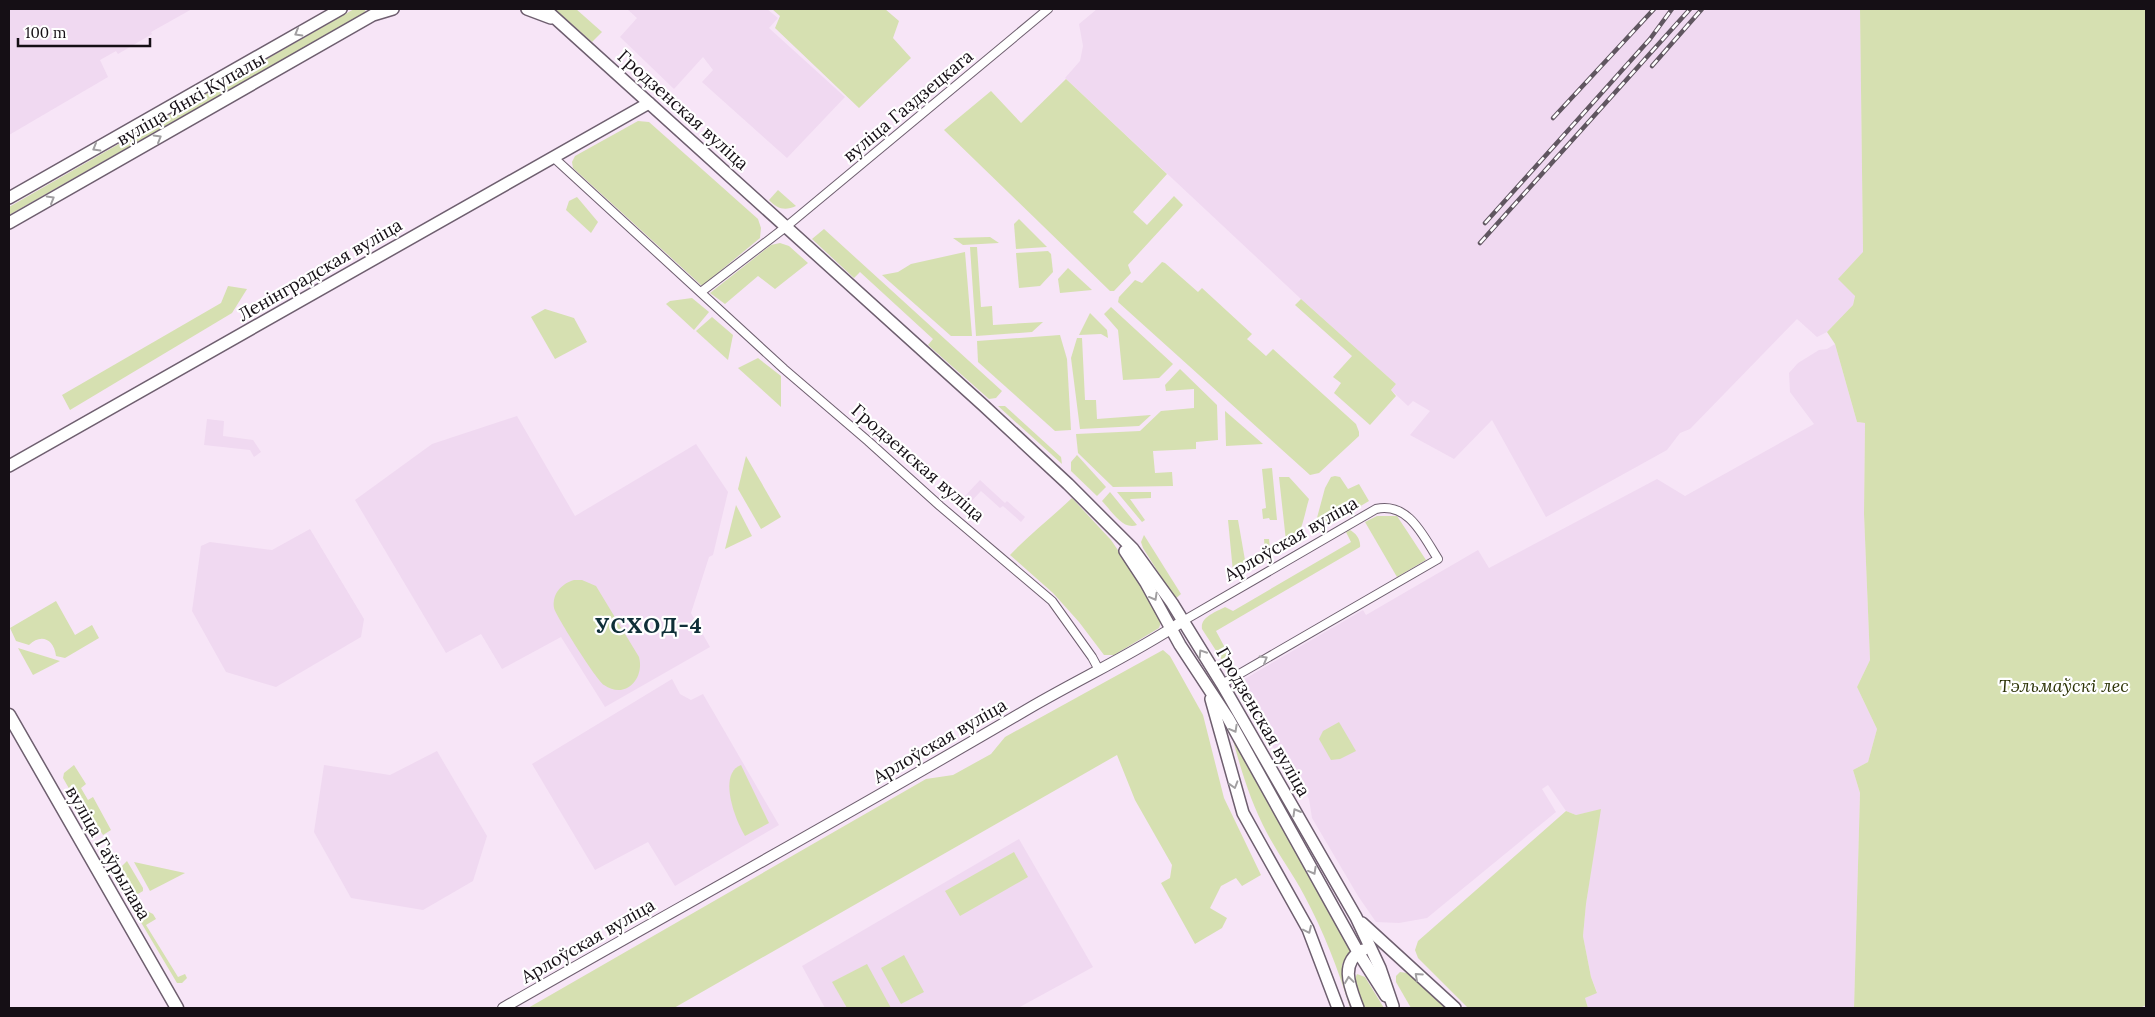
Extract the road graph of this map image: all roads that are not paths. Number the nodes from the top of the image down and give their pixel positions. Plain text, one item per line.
1 (340, 9) edge
2 (393, 9) edge
3 (527, 9) edge
4 (545, 9) edge
5 (1048, 9) edge
6 (557, 20) junction
7 (649, 103) junction
8 (553, 157) junction
9 (9, 198) edge
10 (9, 223) edge
11 (787, 226) junction
12 (701, 292) junction
13 (9, 466) edge
14 (1110, 526) junction
15 (1183, 621) junction
16 (1171, 629) junction
17 (1099, 670) junction
18 (1222, 684) junction
19 (1208, 688) junction
20 (9, 715) edge
21 (1356, 917) junction
22 (1370, 946) junction
23 (1358, 952) junction
24 (1394, 1007) edge
25 (177, 1008) edge
26 (504, 1008) edge
27 (1338, 1008) edge
28 (1358, 1008) edge
29 (1455, 1008) edge

1 -> 9 main road, вуліца Янкі Купалы
10 -> 2 main road, вуліца Янкі Купалы
3 - 6 main road, Гродзенская вуліца
4 - 6 main road, Гродзенская вуліца
5 - 11 street, вуліца Газдзецкага
6 - 7 main road, Гродзенская вуліца
7 - 8 main road, Ленінградская вуліца
7 - 11 main road, Гродзенская вуліца
8 - 12 street, Гродзенская вуліца
8 - 13 main road, Ленінградская вуліца
11 - 12 street
11 - 14 main road, Гродзенская вуліца
12 - 17 street, Гродзенская вуліца
14 - 15 main road, Гродзенская вуліца
14 -> 16 main road, Гродзенская вуліца
15 - 16 street, Арлоўская вуліца
18 -> 15 main road, Гродзенская вуліца
18 -> 15 street, Арлоўская вуліца
16 - 17 street, Арлоўская вуліца
16 - 19 main road, Гродзенская вуліца
17 - 26 street, Арлоўская вуліца
21 -> 18 main road, Гродзенская вуліца
19 -> 23 main road, Гродзенская вуліца
19 -> 27 main road, Гродзенская вуліца
20 - 25 main road, вуліца Гаўрылава
21 - 22 main road, Гродзенская вуліца
29 -> 21 main road
22 - 23 main road
22 - 24 main road, Гродзенская вуліца
23 - 24 main road, Гродзенская вуліца
28 -> 23 main road

